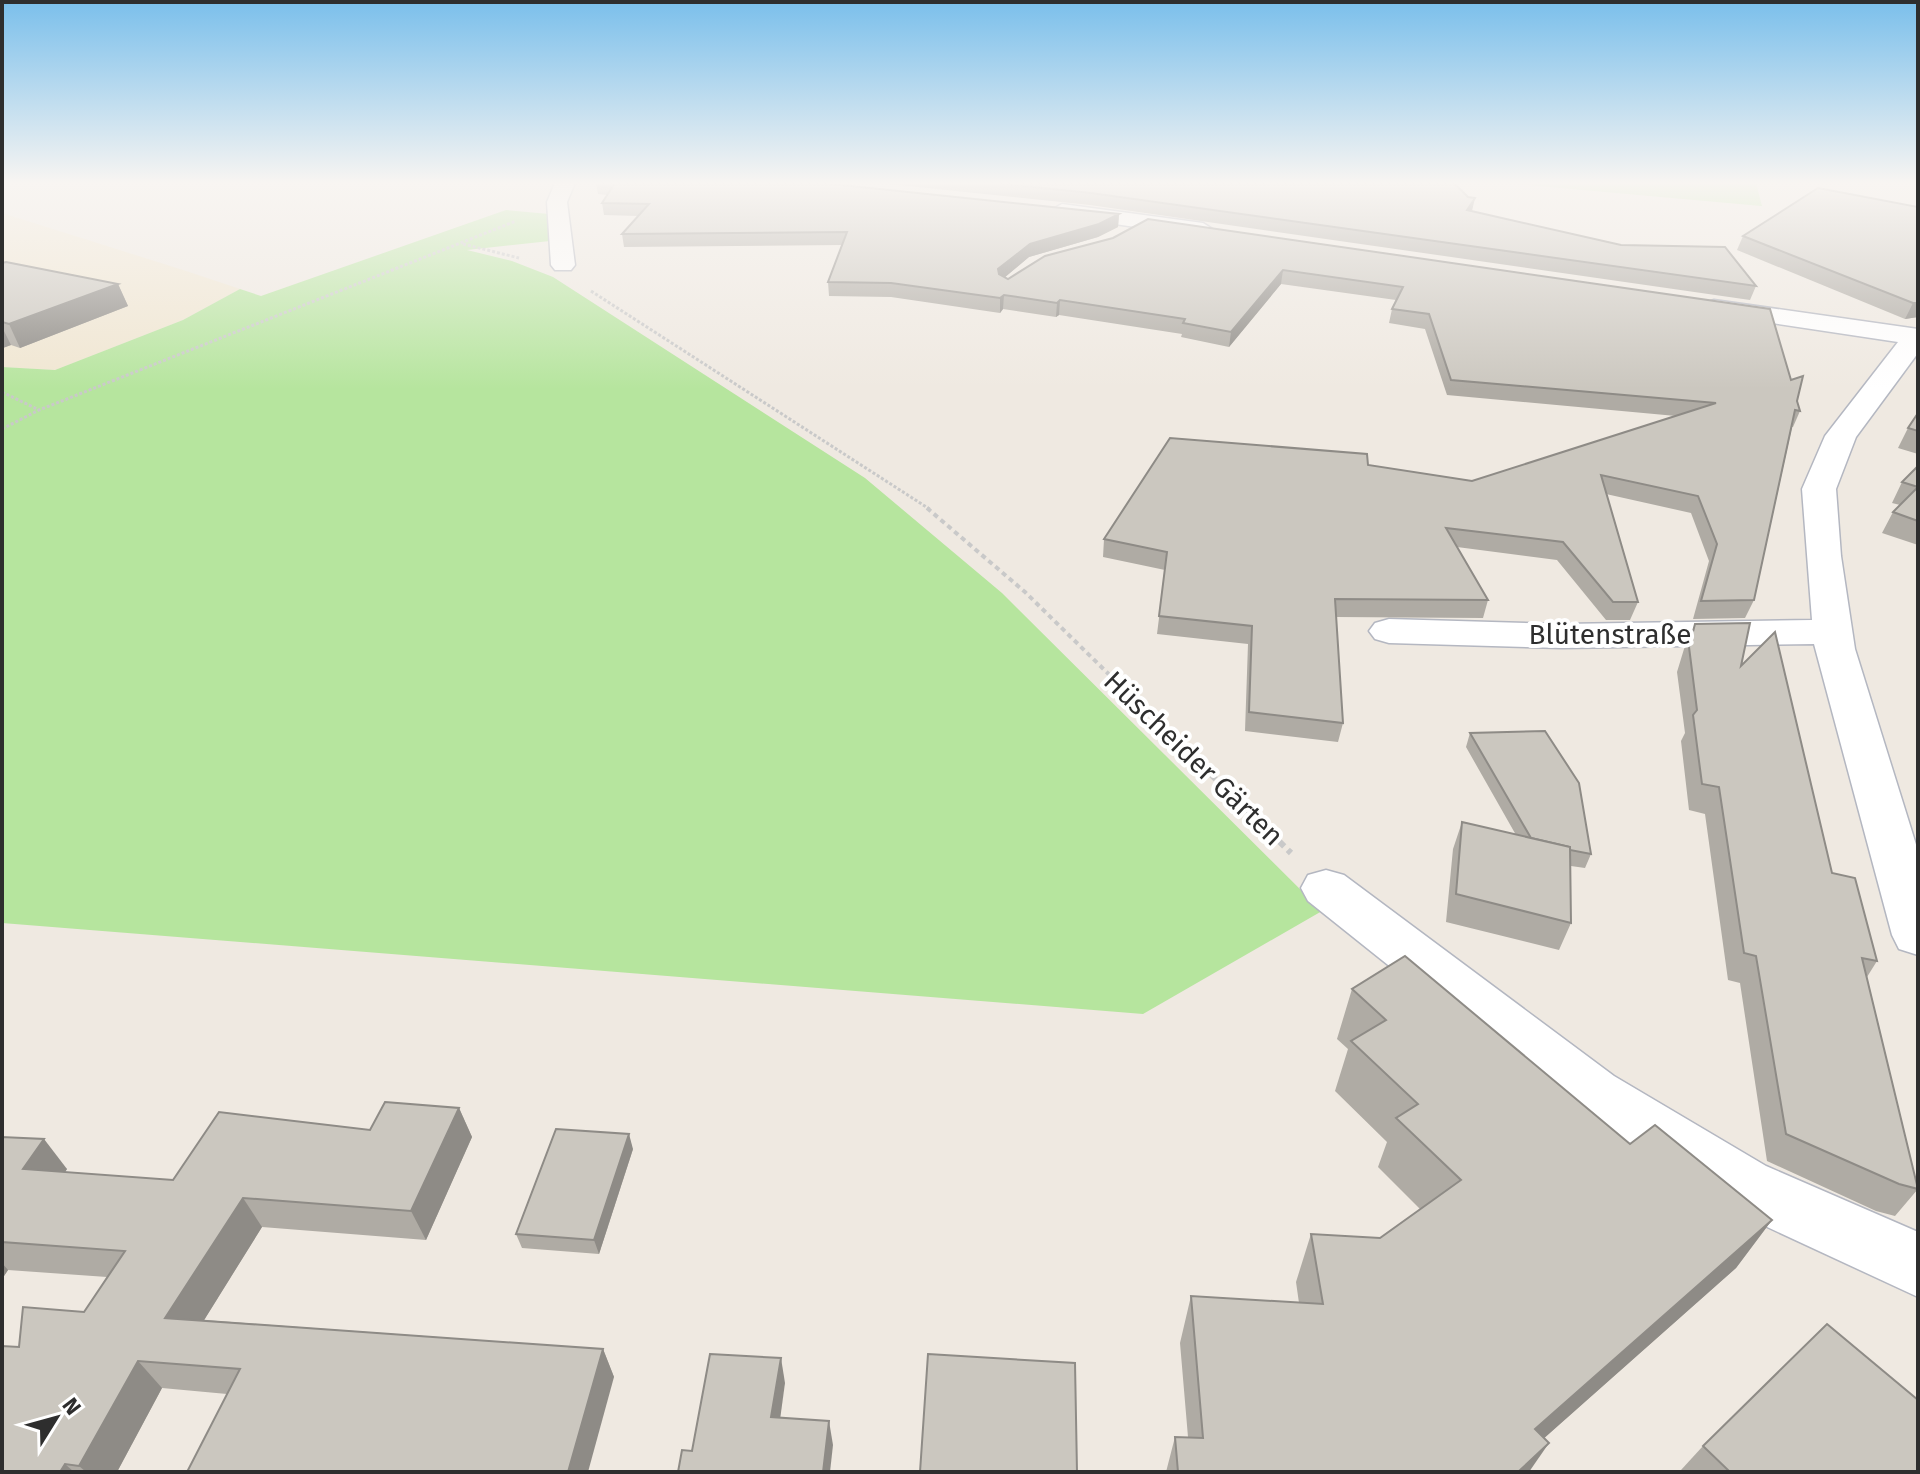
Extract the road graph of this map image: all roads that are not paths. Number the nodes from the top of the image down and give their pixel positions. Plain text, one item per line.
1 (563, 252) edge
2 (563, 265) road end
3 (1695, 304) edge
4 (1915, 343) edge
5 (1389, 631) dead end
6 (1831, 632) junction
7 (1326, 888) road end
8 (1918, 935) edge
9 (1918, 1265) edge

1 - 2 street
3 - 4 street
4 - 6 street
5 - 6 street, Blütenstraße
6 - 8 street
7 - 9 street

